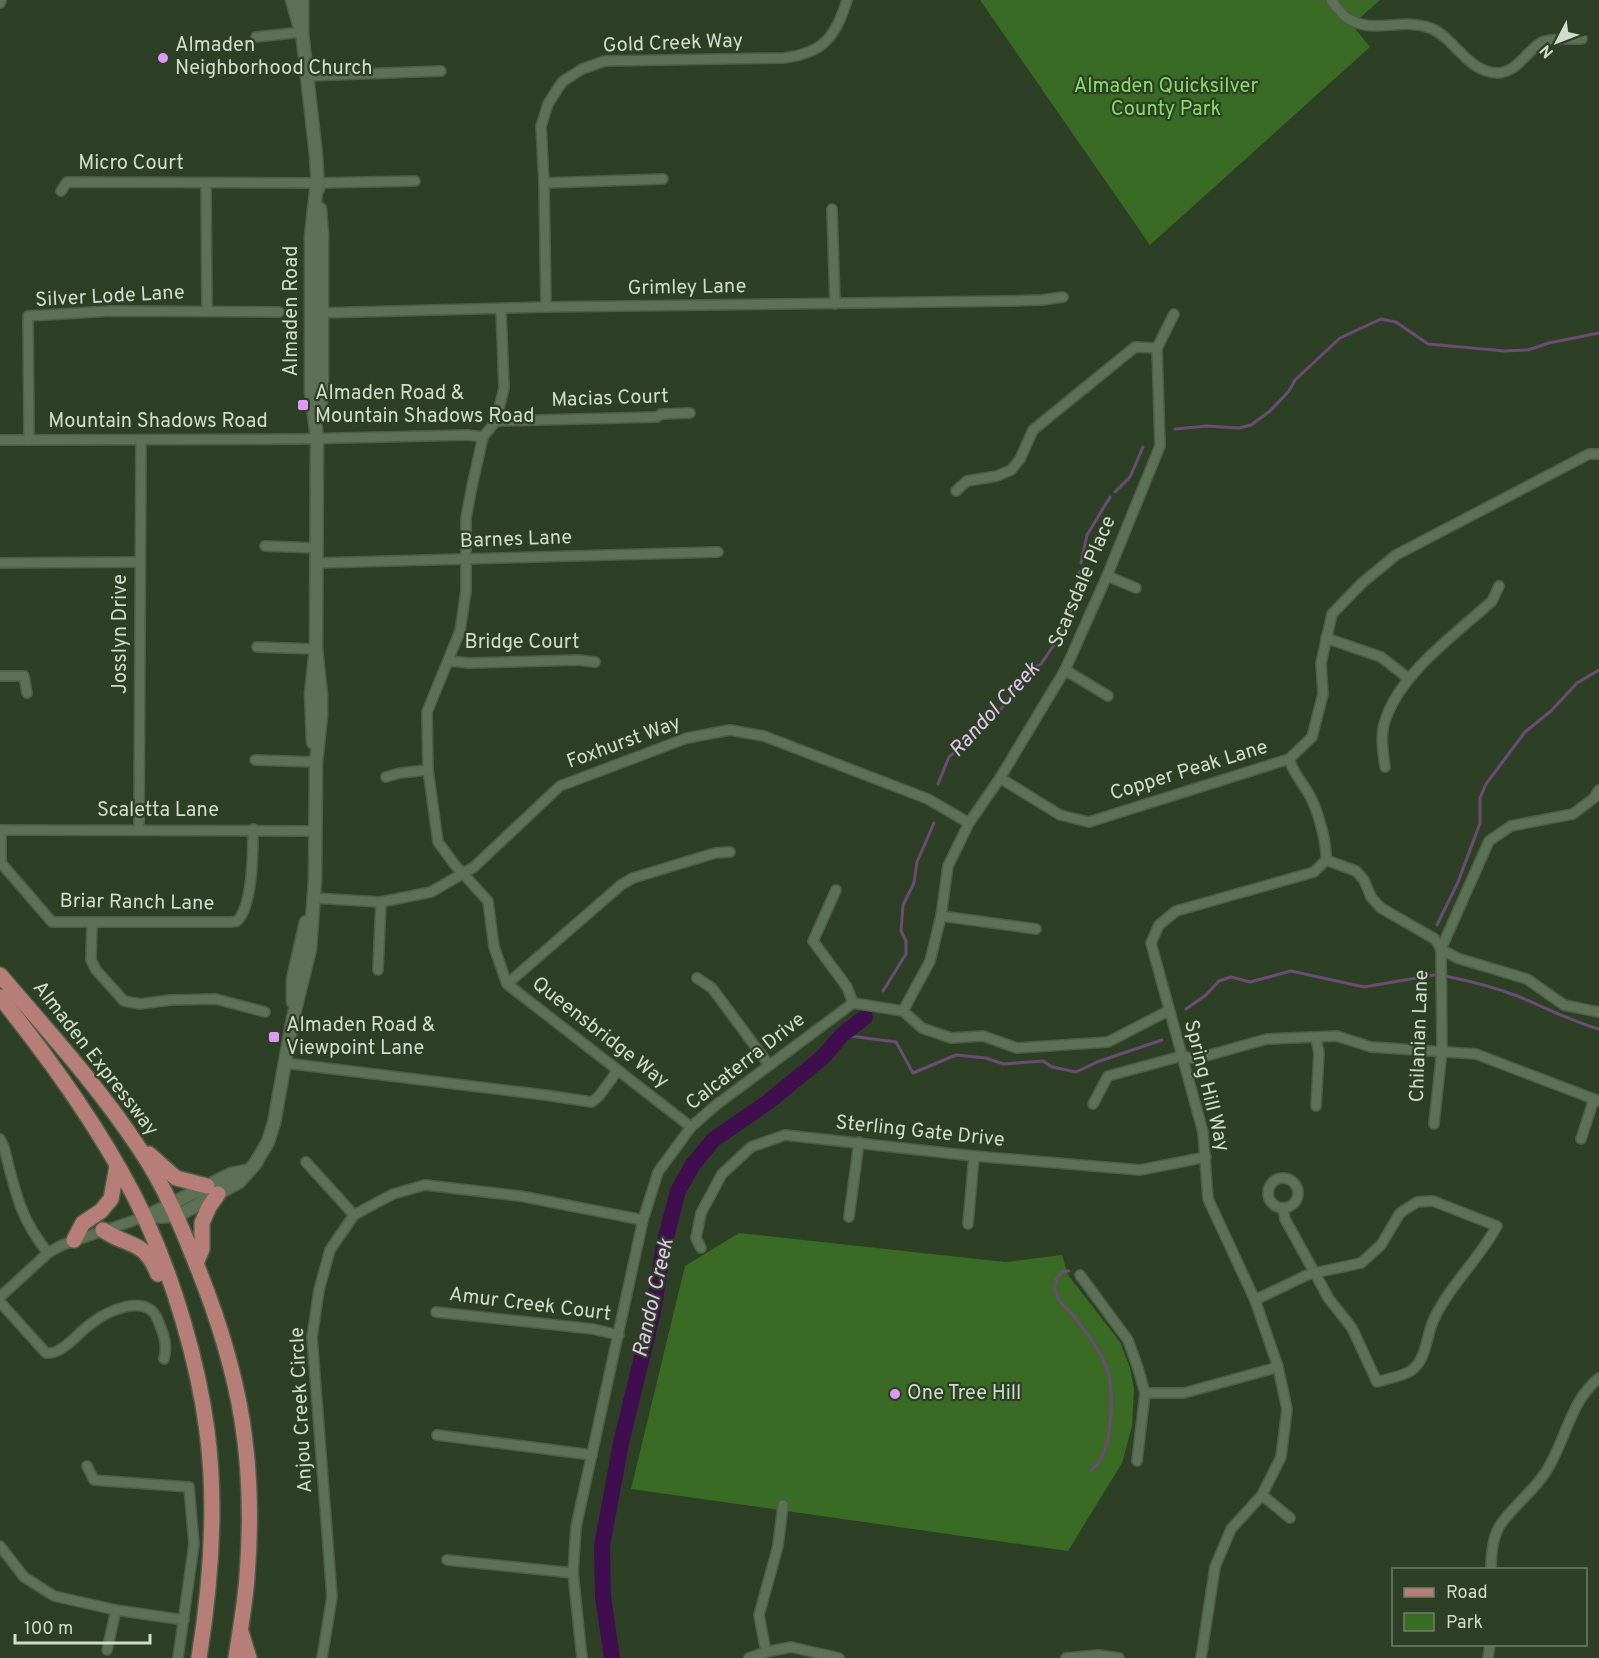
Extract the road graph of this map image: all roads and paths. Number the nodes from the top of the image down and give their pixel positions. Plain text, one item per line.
1 (292, 0) edge
2 (302, 0) edge
3 (847, 0) edge
4 (1331, 0) edge
5 (302, 32) junction
6 (256, 37) dead end
7 (1582, 39) dead end
8 (441, 71) dead end
9 (307, 76) junction
10 (663, 179) dead end
11 (415, 181) dead end
12 (206, 183) junction
13 (317, 183) junction
14 (544, 183) junction
15 (61, 191) dead end
16 (832, 209) dead end
17 (1062, 297) dead end
18 (835, 304) junction
19 (546, 308) junction
20 (501, 310) junction
21 (207, 312) junction
22 (279, 312) dead end
23 (317, 313) junction
24 (1174, 314) dead end
25 (1157, 348) junction
26 (690, 414) dead end
27 (496, 421) junction
28 (483, 437) junction
29 (316, 438) junction
30 (0, 440) edge
31 (28, 440) junction
32 (141, 440) junction
33 (1599, 454) edge
34 (956, 491) dead end
35 (266, 546) dead end
36 (316, 548) junction
37 (717, 552) dead end
38 (466, 560) junction
39 (140, 562) junction
40 (0, 563) edge
41 (316, 563) junction
42 (1107, 576) junction
43 (1499, 586) dead end
44 (1136, 588) dead end
45 (1326, 638) junction
46 (257, 647) dead end
47 (316, 649) junction
48 (449, 661) junction
49 (595, 662) dead end
50 (1065, 670) junction
51 (0, 676) edge
52 (1408, 678) junction
53 (27, 693) dead end
54 (1108, 696) dead end
55 (1289, 759) junction
56 (255, 760) dead end
57 (316, 762) junction
58 (1385, 767) dead end
59 (428, 770) junction
60 (386, 777) dead end
61 (1000, 778) junction
62 (1599, 790) edge
63 (969, 823) junction
64 (140, 829) junction
65 (253, 829) junction
66 (1, 830) edge
67 (315, 831) junction
68 (730, 852) dead end
69 (1326, 860) junction
70 (463, 874) junction
71 (836, 890) dead end
72 (312, 898) junction
73 (381, 902) junction
74 (941, 916) junction
75 (92, 923) junction
76 (1036, 929) dead end
77 (1441, 949) junction
78 (378, 970) dead end
79 (0, 975) edge
80 (697, 978) dead end
81 (507, 984) junction
82 (0, 997) edge
83 (853, 1003) junction
84 (903, 1011) junction
85 (1168, 1011) junction
86 (265, 1012) dead end
87 (1599, 1012) edge
88 (1316, 1038) junction
89 (1442, 1050) junction
90 (1182, 1056) junction
91 (285, 1063) junction
92 (769, 1065) junction
93 (618, 1070) junction
94 (1597, 1100) edge
95 (1093, 1104) dead end
96 (1316, 1106) dead end
97 (1434, 1124) dead end
98 (691, 1127) junction
99 (0, 1139) edge
100 (1581, 1139) dead end
101 (859, 1142) junction
102 (141, 1150) junction
103 (974, 1156) junction
104 (1206, 1157) junction
105 (306, 1162) dead end
106 (117, 1166) junction
107 (213, 1190) junction
108 (1283, 1208) dead end
109 (174, 1210) junction
110 (354, 1215) junction
111 (144, 1217) junction
112 (849, 1217) dead end
113 (643, 1220) junction
114 (968, 1224) dead end
115 (103, 1230) junction
116 (74, 1240) junction
117 (701, 1248) dead end
118 (48, 1253) junction
119 (196, 1263) junction
120 (1314, 1273) junction
121 (1080, 1275) dead end
122 (173, 1289) junction
123 (0, 1297) edge
124 (1255, 1300) junction
125 (0, 1302) edge
126 (436, 1311) dead end
127 (619, 1335) junction
128 (164, 1359) dead end
129 (1278, 1367) junction
130 (1599, 1378) edge
131 (1145, 1393) junction
132 (436, 1435) dead end
133 (592, 1455) junction
134 (1137, 1461) dead end
135 (87, 1466) dead end
136 (1262, 1495) junction
137 (783, 1505) dead end
138 (1290, 1518) dead end
139 (0, 1546) edge
140 (447, 1560) dead end
141 (1491, 1568) edge
142 (573, 1573) junction
143 (116, 1610) junction
144 (184, 1620) junction
145 (240, 1631) junction
146 (107, 1650) dead end
147 (766, 1652) junction
148 (178, 1658) edge
149 (199, 1658) edge
150 (236, 1658) edge
151 (249, 1658) edge
152 (322, 1658) edge
153 (582, 1658) edge
154 (749, 1658) edge
155 (839, 1658) edge
156 (1066, 1658) edge
157 (1119, 1658) edge
158 (1201, 1658) edge

1 - 5 street, Almaden Road
2 - 5 street, Almaden Road
3 - 14 street, Gold Creek Way
4 - 7 street
5 - 6 street
5 - 9 street, Almaden Road
8 - 9 street
9 - 13 street, Almaden Road
10 - 14 street
11 - 13 street
12 - 13 street
12 - 15 street, Micro Court
12 - 21 street
13 - 23 street, Almaden Road
14 - 19 street, Gold Creek Way
16 - 18 street
17 - 18 street, Grimley Lane
18 - 19 street, Grimley Lane
19 - 20 street, Grimley Lane
20 - 23 street, Grimley Lane
20 - 27 street, Queensbridge Way
21 - 22 street, Silver Lode Lane
21 - 31 street, Silver Lode Lane
23 - 29 street, Almaden Road
24 - 25 street
25 - 34 street
25 - 42 street, Scarsdale Place
26 - 27 street, Macias Court
27 - 28 street, Queensbridge Way
28 - 29 street, Mountain Shadows Road
28 - 38 street, Queensbridge Way
29 - 32 street, Mountain Shadows Road
29 - 36 street, Almaden Road
30 - 31 street, Mountain Shadows Road
31 - 32 street, Mountain Shadows Road
32 - 39 street, Josslyn Drive
33 - 45 street, Copper Peak Lane
35 - 36 street
36 - 41 street, Almaden Road
37 - 38 street, Barnes Lane
38 - 41 street, Barnes Lane
38 - 48 street, Queensbridge Way
39 - 40 street
39 - 64 street, Josslyn Drive
41 - 47 street, Almaden Road
42 - 44 street
42 - 50 street, Scarsdale Place
43 - 52 street
45 - 52 street
45 - 55 street, Copper Peak Lane
46 - 47 street
47 - 57 street, Almaden Road
48 - 49 street, Bridge Court
48 - 59 street, Queensbridge Way
50 - 54 street
50 - 61 street, Scarsdale Place
51 - 53 street
52 - 58 street
55 - 61 street, Copper Peak Lane
55 - 69 street
56 - 57 street
57 - 67 street, Almaden Road
59 - 60 street
59 - 70 street, Queensbridge Way
61 - 63 street, Scarsdale Place
62 - 77 street
63 - 70 street, Foxhurst Way
63 - 74 street, Scarsdale Place
64 - 65 street, Scaletta Lane
64 - 66 street, Scaletta Lane
65 - 67 street, Scaletta Lane
65 - 75 street, Briar Ranch Lane
66 - 75 street, Briar Ranch Lane
67 - 72 street, Almaden Road
68 - 81 street
69 - 77 street
69 - 85 street, Spring Hill Way
70 - 73 street, Foxhurst Way
70 - 81 street, Queensbridge Way
71 - 83 street
72 - 73 street, Foxhurst Way
72 - 91 street, Almaden Road
73 - 78 street
74 - 76 street
74 - 84 street, Scarsdale Place
75 - 86 street
77 - 87 street
77 - 89 street, Chilanian Lane
79 - 102 main road, Almaden Expressway
80 - 92 street
81 - 93 street, Queensbridge Way
82 - 106 main road, Almaden Expressway
83 - 84 street
83 - 92 street, Calcaterra Drive
84 - 85 street
85 - 90 street, Spring Hill Way
88 - 89 street
88 - 90 street
88 - 96 street
89 - 94 street
89 - 97 street, Chilanian Lane
90 - 95 street
90 - 104 street, Spring Hill Way
91 - 93 street
91 - 107 street, Almaden Road
92 - 98 street, Calcaterra Drive
93 - 98 street, Queensbridge Way
94 - 100 street
98 - 113 street, Calcaterra Drive
99 - 118 street
101 - 103 street, Sterling Gate Drive
101 - 112 street
101 - 117 street, Sterling Gate Drive
102 - 107 main road
102 - 109 main road, Almaden Expressway
103 - 104 street, Sterling Gate Drive
103 - 114 street
104 - 124 street, Spring Hill Way
105 - 110 street
106 - 111 main road, Almaden Expressway
106 - 116 main road
107 - 109 street, Almaden Road
107 - 119 main road
108 - 120 street
109 - 111 street, Almaden Road
109 - 119 main road, Almaden Expressway
110 - 113 street, Anjou Creek Circle
110 - 152 street, Anjou Creek Circle
111 - 115 street
111 - 122 main road, Almaden Expressway
113 - 127 street, Calcaterra Drive
115 - 116 street
115 - 122 main road
116 - 118 street
118 - 123 street
119 - 145 main road, Almaden Expressway
120 - 120 street
120 - 124 street
121 - 131 street
122 - 149 main road, Almaden Expressway
124 - 129 street, Spring Hill Way
125 - 128 street
126 - 127 street, Amur Creek Court
127 - 133 street, Calcaterra Drive
129 - 131 street
129 - 136 street, Spring Hill Way
130 - 141 street
131 - 134 street
132 - 133 street
133 - 142 street, Calcaterra Drive
135 - 144 street
136 - 138 street
136 - 158 street, Spring Hill Way
137 - 147 street
139 - 143 street
140 - 142 street
142 - 153 street, Calcaterra Drive
143 - 144 street
143 - 146 street
144 - 148 street
145 - 150 main road, Almaden Expressway
145 - 151 main road
147 - 154 street
147 - 155 street
156 - 157 street

